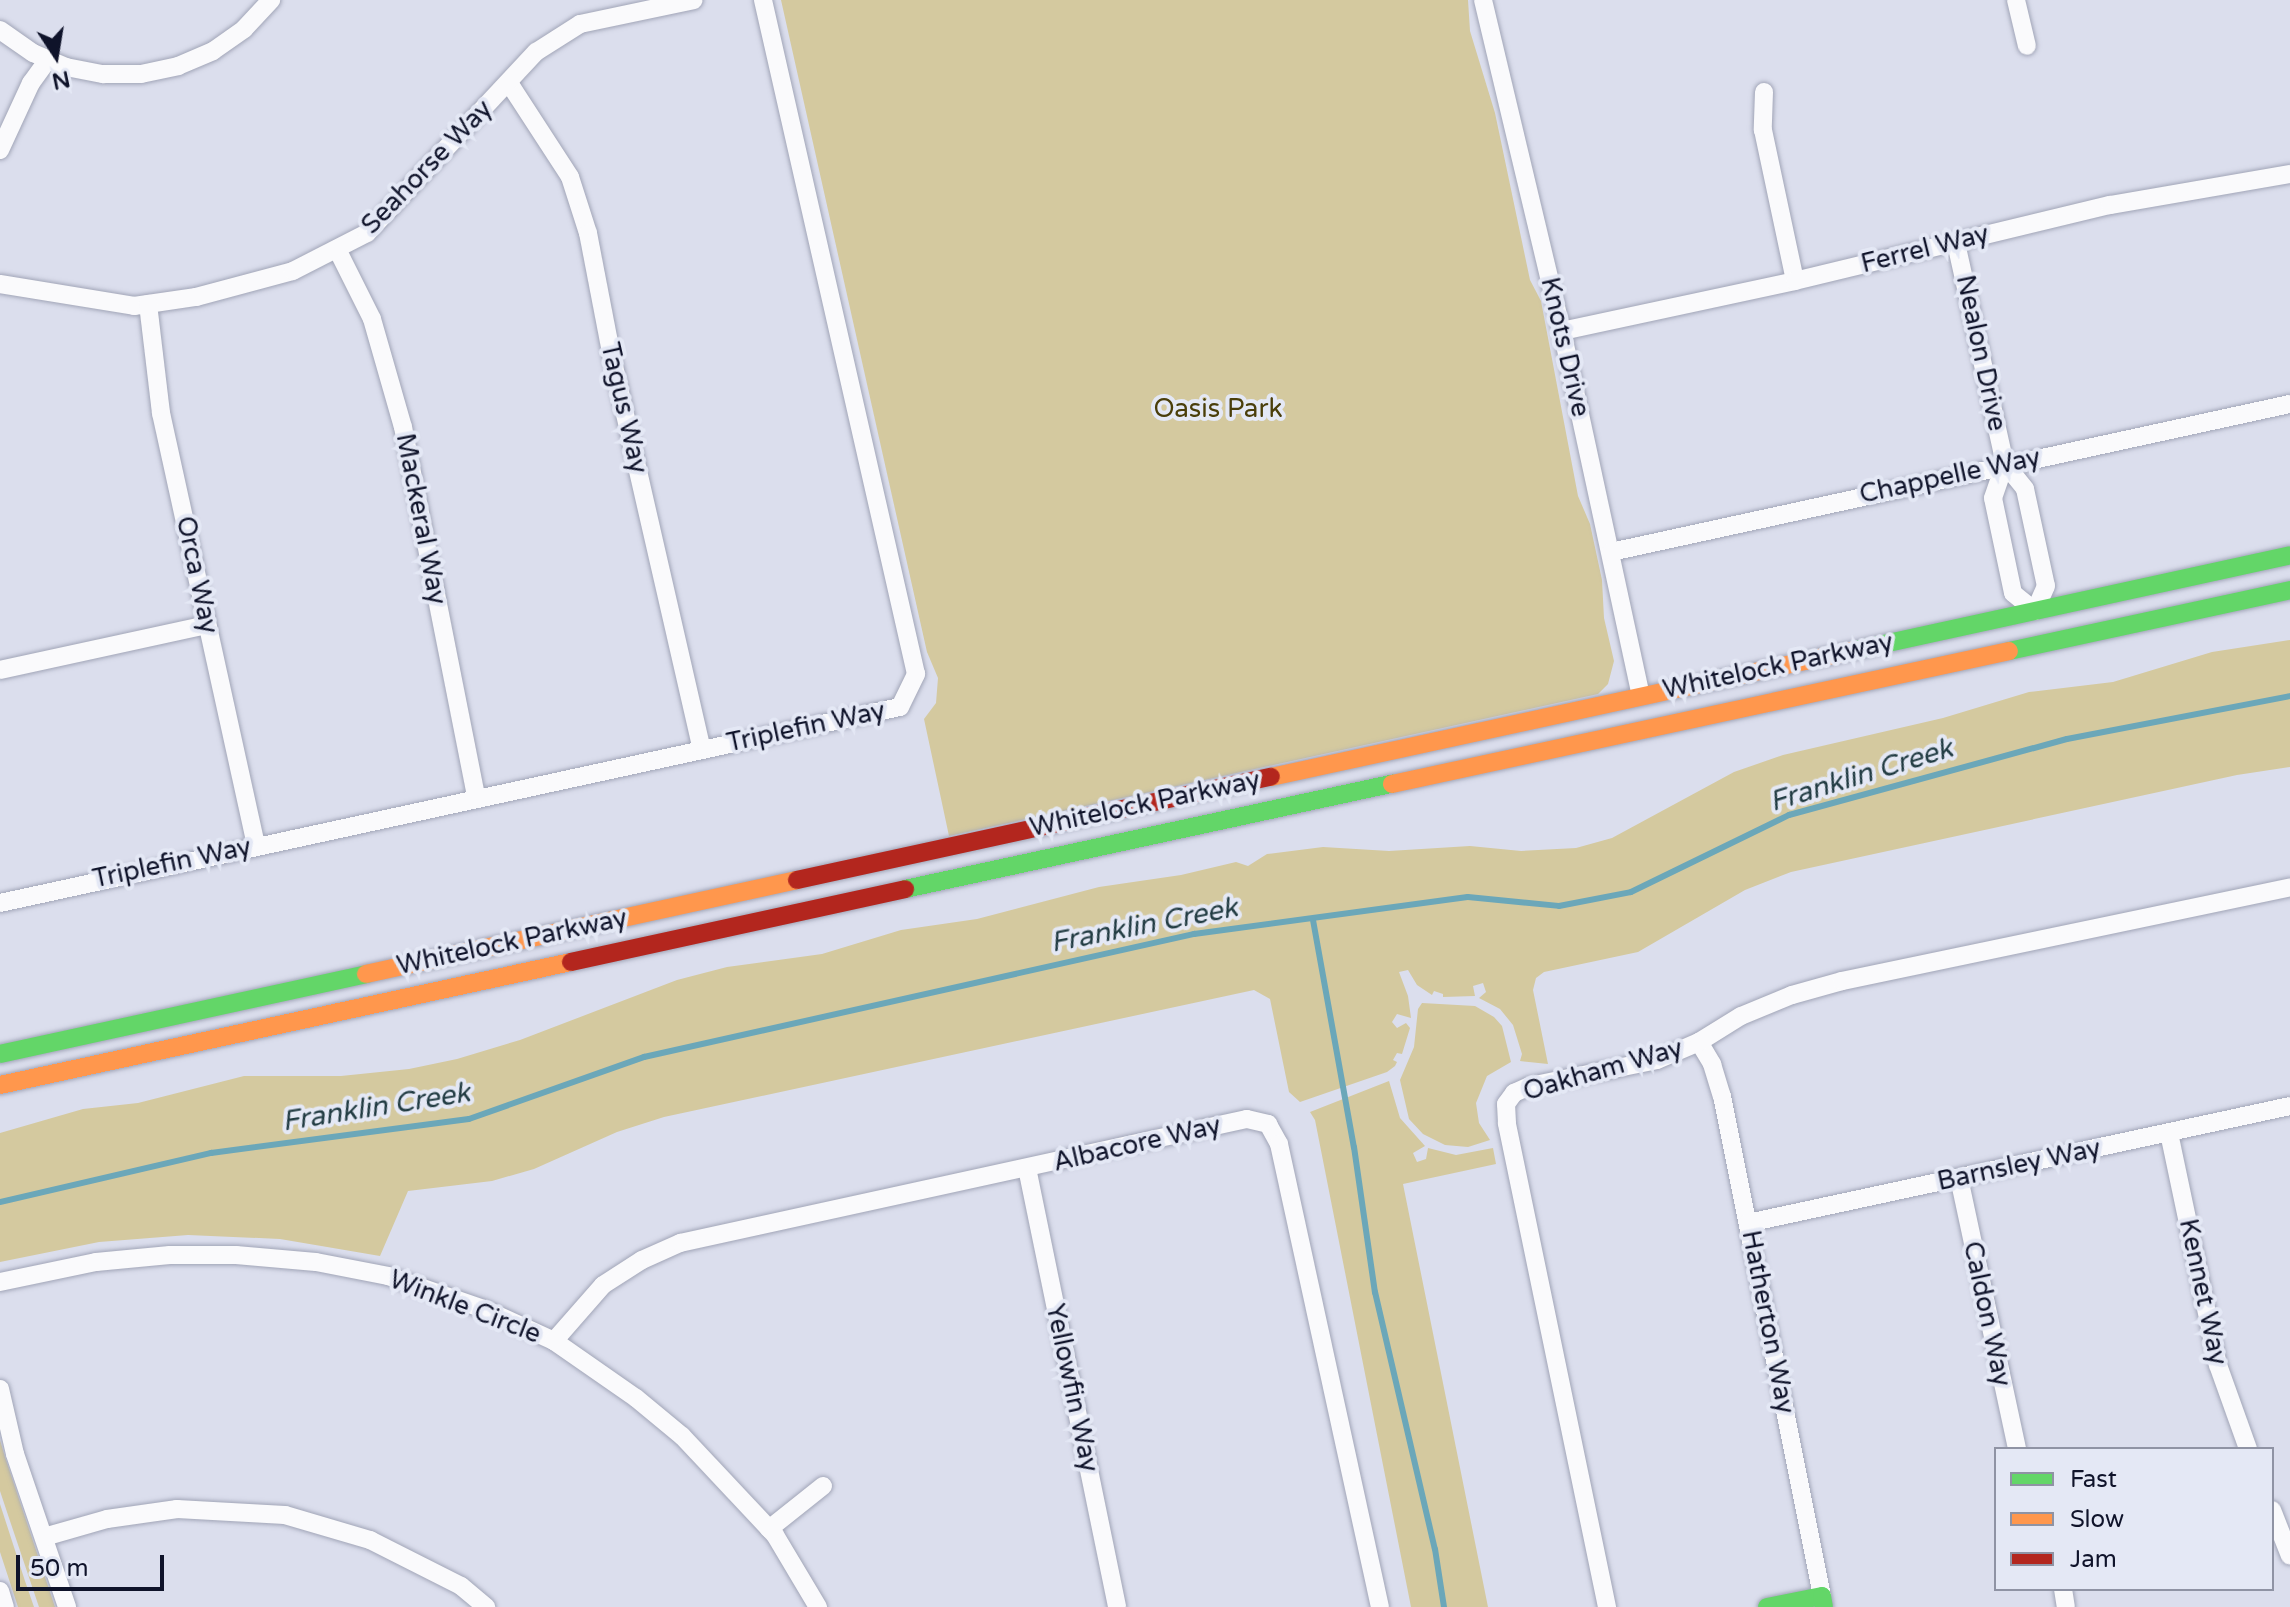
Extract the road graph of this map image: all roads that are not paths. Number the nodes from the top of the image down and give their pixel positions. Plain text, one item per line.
1 (271, 0) edge
2 (694, 0) edge
3 (763, 0) edge
4 (1483, 0) edge
5 (2016, 0) edge
6 (0, 30) edge
7 (2027, 46) dead end
8 (48, 60) junction
9 (509, 83) junction
10 (1764, 92) dead end
11 (0, 150) edge
12 (2290, 174) edge
13 (1956, 243) junction
14 (337, 249) junction
15 (1795, 281) junction
16 (0, 284) edge
17 (148, 304) junction
18 (1562, 331) junction
19 (2290, 404) edge
20 (2005, 464) junction
21 (1611, 552) junction
22 (2290, 555) edge
23 (2290, 590) edge
24 (2035, 611) junction
25 (207, 625) junction
26 (2042, 643) junction
27 (0, 670) edge
28 (1641, 696) junction
29 (702, 750) junction
30 (476, 797) junction
31 (256, 845) junction
32 (2290, 887) edge
33 (0, 903) edge
34 (1699, 1042) junction
35 (0, 1054) edge
36 (0, 1085) edge
37 (2290, 1106) edge
38 (2169, 1133) junction
39 (1027, 1168) junction
40 (1959, 1178) junction
41 (1748, 1223) junction
42 (0, 1282) edge
43 (554, 1341) junction
44 (0, 1389) edge
45 (2017, 1447) edge
46 (2247, 1447) edge
47 (823, 1486) dead end
48 (2274, 1515) edge
49 (769, 1529) junction
50 (44, 1537) junction
51 (2290, 1556) edge
52 (0, 1591) edge
53 (1823, 1601) edge
54 (5, 1607) edge
55 (67, 1607) edge
56 (486, 1607) edge
57 (818, 1607) edge
58 (1117, 1607) edge
59 (1380, 1607) edge
60 (1607, 1607) edge
61 (1767, 1607) edge

1 - 8 street
2 - 9 street, Seahorse Way
3 - 29 street, Triplefin Way
4 - 18 street, Knots Drive
5 - 7 street
6 - 8 street
8 - 11 street
9 - 14 street, Seahorse Way
9 - 29 street, Tagus Way
10 - 15 street
12 - 13 street, Ferrel Way
13 - 15 street, Ferrel Way
13 - 20 street, Nealon Drive
14 - 17 street, Seahorse Way
14 - 30 street, Mackeral Way
15 - 18 street, Ferrel Way
16 - 17 street, Seahorse Way
17 - 25 street, Orca Way
18 - 21 street, Knots Drive
19 - 20 street, Chappelle Way
20 - 21 street, Chappelle Way
20 - 24 street, Nealon Drive
20 - 24 street, Nealon Drive
21 - 28 street, Knots Drive
22 - 24 main road, Whitelock Parkway
23 - 26 main road, Whitelock Parkway
24 - 26 main road
24 - 28 main road, Whitelock Parkway
25 - 27 street
25 - 31 street, Orca Way
26 - 36 main road, Whitelock Parkway
28 - 35 main road, Whitelock Parkway
29 - 30 street, Triplefin Way
30 - 31 street, Triplefin Way
31 - 33 street, Triplefin Way
32 - 34 street, Oakham Way
34 - 41 street, Hatherton Way
34 - 60 street, Oakham Way
37 - 38 street, Barnsley Way
38 - 40 street, Barnsley Way
38 - 46 street, Kennet Way
39 - 43 street, Albacore Way
39 - 58 street, Yellowfin Way
39 - 59 street, Albacore Way
40 - 41 street, Barnsley Way
40 - 45 street, Caldon Way
41 - 53 street, Hatherton Way
42 - 43 street, Winkle Circle
43 - 49 street, Winkle Circle
44 - 50 street
47 - 49 street
48 - 51 street
49 - 57 street, Winkle Circle
50 - 55 street
50 - 56 street
52 - 54 street
53 - 61 main road

